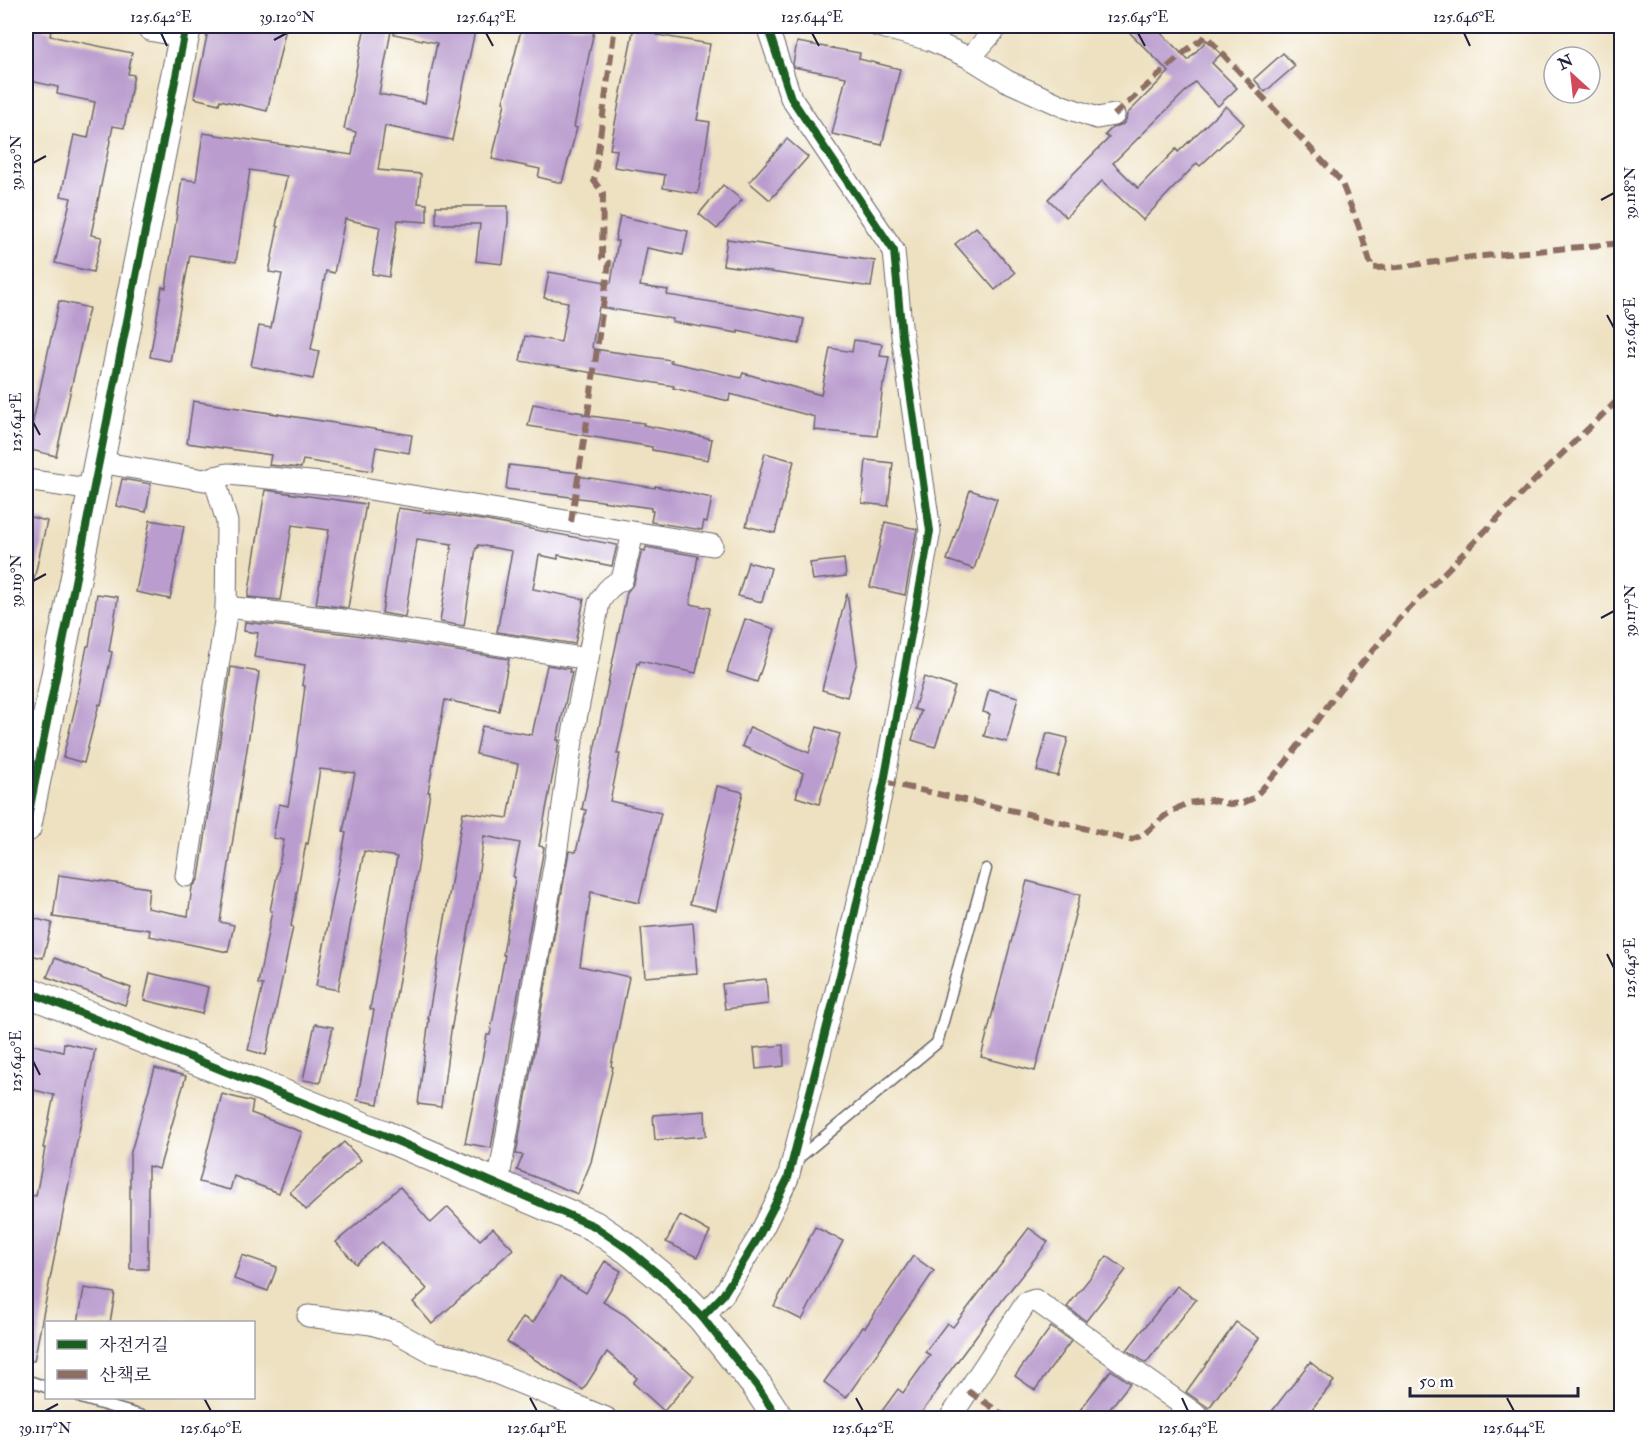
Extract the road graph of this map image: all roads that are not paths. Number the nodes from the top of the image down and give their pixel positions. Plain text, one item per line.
1 (152, 26) edge
2 (767, 26) edge
3 (878, 26) edge
4 (998, 26) edge
5 (186, 29) edge
6 (970, 58) junction
7 (1114, 115) dead end
8 (97, 476) junction
9 (214, 477) junction
10 (26, 480) edge
11 (633, 533) junction
12 (712, 545) dead end
13 (226, 607) junction
14 (588, 659) junction
15 (26, 827) edge
16 (987, 869) dead end
17 (186, 876) dead end
18 (26, 990) edge
19 (792, 1163) junction
20 (498, 1184) junction
21 (308, 1316) dead end
22 (702, 1317) junction
23 (26, 1380) edge
24 (45, 1387) edge
25 (84, 1399) edge
26 (149, 1419) edge
27 (606, 1419) edge
28 (778, 1419) edge
29 (950, 1419) edge
30 (1201, 1419) edge

1 - 5 street
2 - 19 street
3 - 6 street
4 - 6 street
5 - 8 street
6 - 7 street
8 - 9 street
8 - 10 street
8 - 15 street
9 - 11 street
9 - 13 street
11 - 12 street
11 - 14 street
13 - 14 street
13 - 17 street
14 - 20 street
16 - 19 lane
18 - 20 street
19 - 22 street
20 - 22 street
21 - 27 street
22 - 28 street
23 - 24 lane
25 - 26 lane
29 - 30 street

